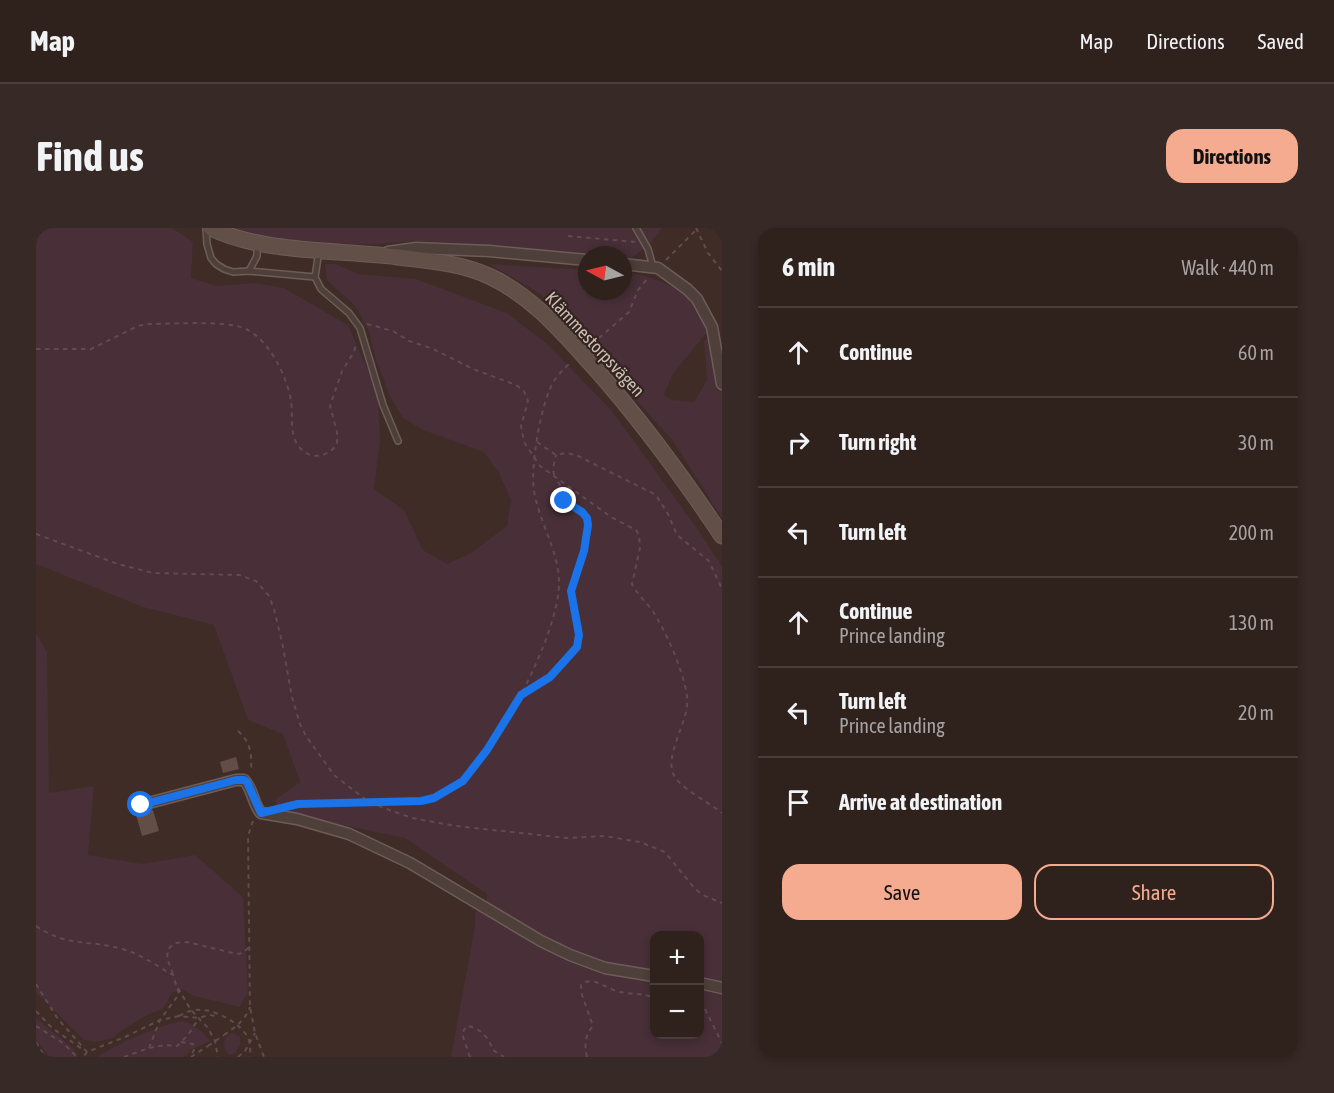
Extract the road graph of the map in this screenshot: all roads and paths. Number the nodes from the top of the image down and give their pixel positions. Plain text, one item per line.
1 (206, 228) edge
2 (211, 228) edge
3 (636, 228) edge
4 (697, 228) edge
5 (568, 236) dead end
6 (257, 242) junction
7 (644, 243) junction
8 (320, 250) junction
9 (379, 255) junction
10 (578, 259) edge
11 (632, 265) edge
12 (655, 268) junction
13 (249, 271) junction
14 (722, 271) edge
15 (315, 277) junction
16 (360, 328) junction
17 (592, 344) dead end
18 (36, 349) edge
19 (575, 359) dead end
20 (722, 384) edge
21 (398, 441) dead end
22 (537, 442) junction
23 (556, 455) junction
24 (534, 458) junction
25 (554, 477) junction
26 (36, 534) edge
27 (722, 536) edge
28 (722, 589) edge
29 (521, 695) junction
30 (238, 731) dead end
31 (249, 786) junction
32 (370, 803) junction
33 (141, 805) dead end
34 (261, 813) junction
35 (722, 813) edge
36 (722, 903) edge
37 (36, 926) edge
38 (249, 947) junction
39 (173, 975) junction
40 (650, 975) edge
41 (36, 984) edge
42 (704, 984) edge
43 (722, 988) edge
44 (650, 997) edge
45 (250, 1007) junction
46 (704, 1008) edge
47 (191, 1010) junction
48 (36, 1011) edge
49 (179, 1016) junction
50 (223, 1017) junction
51 (199, 1018) junction
52 (160, 1020) junction
53 (36, 1026) edge
54 (238, 1026) junction
55 (255, 1033) junction
56 (36, 1042) edge
57 (181, 1042) junction
58 (249, 1043) junction
59 (722, 1043) edge
60 (149, 1048) junction
61 (87, 1052) junction
62 (45, 1057) edge
63 (77, 1057) edge
64 (83, 1057) edge
65 (124, 1057) edge
66 (191, 1057) edge
67 (218, 1057) edge
68 (238, 1057) edge
69 (250, 1057) edge
70 (264, 1057) edge
71 (470, 1057) edge
72 (504, 1057) edge
73 (587, 1057) edge

1 - 13 lane
2 - 6 street, Klämmestorpsvägen
3 - 7 lane
4 - 12 path
4 - 14 path
5 - 7 path
6 - 8 street, Klämmestorpsvägen
6 - 13 lane
7 - 12 lane
8 - 9 street, Klämmestorpsvägen
8 - 15 lane
9 - 10 street
9 - 27 street, Klämmestorpsvägen
11 - 12 street
12 - 17 path
12 - 20 street
13 - 15 lane
15 - 16 lane
16 - 18 path
16 - 21 lane
16 - 24 path
19 - 22 path
22 - 23 path
22 - 24 path
23 - 25 path
23 - 28 path
24 - 25 path
24 - 29 path
25 - 29 path
25 - 35 path
26 - 32 path
29 - 32 path
30 - 31 path
31 - 33 street
31 - 34 street
32 - 34 path
32 - 36 path
34 - 38 path
34 - 40 street
37 - 39 path
38 - 39 path
38 - 45 path
39 - 47 path
39 - 52 path
41 - 61 path
42 - 43 street
44 - 73 path
45 - 54 path
45 - 55 path
46 - 59 path
47 - 49 path
47 - 50 path
47 - 51 path
48 - 61 path
49 - 51 path
49 - 52 path
50 - 51 path
50 - 54 path
51 - 57 path
51 - 67 path
52 - 60 path
52 - 61 path
53 - 63 path
54 - 58 path
54 - 66 path, bridge
55 - 58 path
55 - 70 path
56 - 62 path
57 - 60 path
57 - 66 path
58 - 68 path
58 - 69 path
60 - 65 path
61 - 64 path
71 - 72 path

